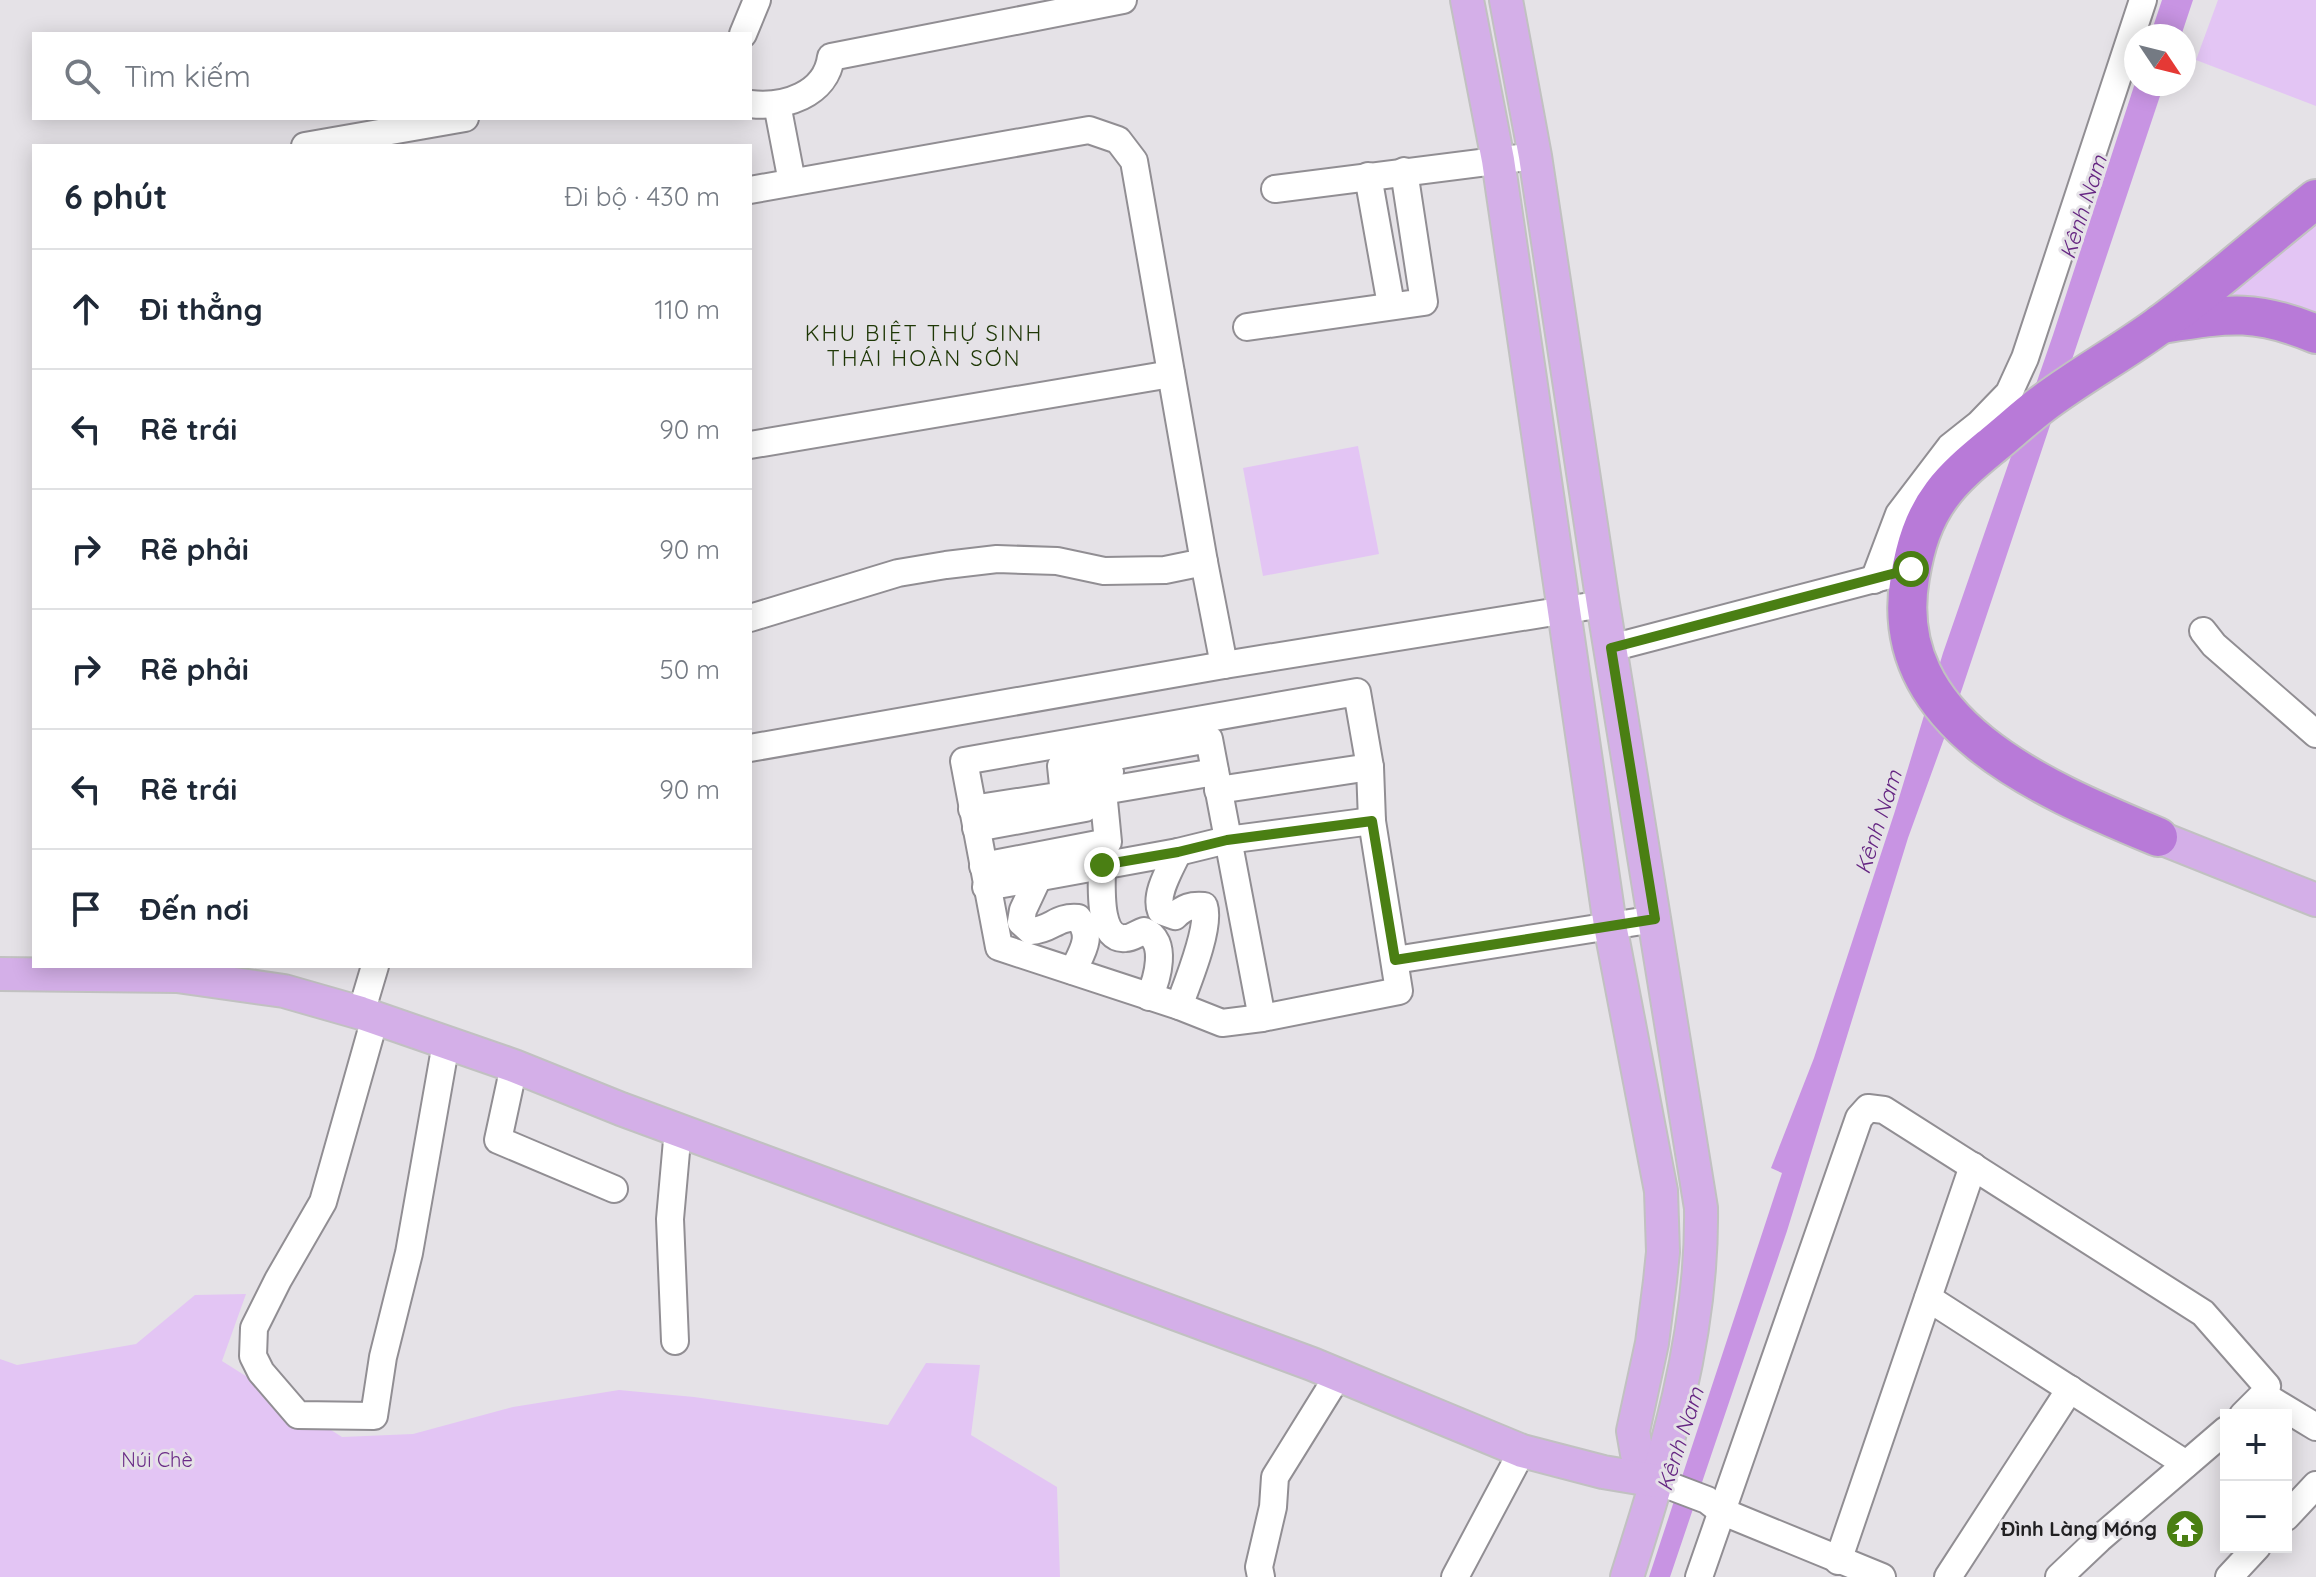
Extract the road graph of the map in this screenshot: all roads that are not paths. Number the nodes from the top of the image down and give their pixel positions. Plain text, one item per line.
1 (757, 0) edge
2 (1123, 0) edge
3 (1467, 0) edge
4 (1506, 0) edge
5 (2143, 0) edge
6 (744, 32) edge
7 (752, 104) edge
8 (777, 104) junction
9 (454, 120) edge
10 (316, 144) edge
11 (1535, 156) junction
12 (1498, 160) junction
13 (1404, 171) junction
14 (1368, 176) junction
15 (792, 182) junction
16 (1275, 189) dead end
17 (752, 190) edge
18 (2316, 199) edge
19 (1391, 305) junction
20 (2161, 324) junction
21 (1247, 327) dead end
22 (2316, 334) edge
23 (1171, 374) junction
24 (752, 445) edge
25 (1204, 562) junction
26 (1911, 569) junction
27 (1874, 580) junction
28 (1603, 604) junction
29 (1563, 612) junction
30 (752, 617) edge
31 (2203, 631) dead end
32 (1611, 648) junction
33 (1224, 665) junction
34 (2316, 734) edge
35 (752, 748) edge
36 (1370, 767) junction
37 (1215, 772) junction
38 (974, 818) junction
39 (1372, 821) junction
40 (2158, 837) joint
41 (1227, 840) junction
42 (1178, 852) junction
43 (1102, 865) junction
44 (984, 876) junction
45 (1038, 878) junction
46 (2316, 900) edge
47 (1655, 919) junction
48 (1610, 925) junction
49 (1395, 960) junction
50 (375, 968) edge
51 (1073, 971) junction
52 (0, 974) edge
53 (1149, 997) junction
54 (1179, 1006) junction
55 (368, 1015) junction
56 (1262, 1018) junction
57 (446, 1043) junction
58 (514, 1066) junction
59 (678, 1129) junction
60 (1973, 1166) junction
61 (614, 1189) dead end
62 (1928, 1298) junction
63 (675, 1341) dead end
64 (1339, 1374) junction
65 (2070, 1389) junction
66 (2263, 1395) junction
67 (2249, 1409) edge
68 (2316, 1427) edge
69 (2220, 1435) edge
70 (1522, 1451) junction
71 (2186, 1464) junction
72 (1657, 1481) junction
73 (2316, 1485) edge
74 (1714, 1505) junction
75 (2292, 1511) edge
76 (2251, 1553) edge
77 (1838, 1561) junction
78 (1261, 1577) edge
79 (1455, 1577) edge
80 (1627, 1577) edge
81 (1699, 1577) edge
82 (1882, 1577) edge
83 (1948, 1577) edge
84 (2059, 1577) edge
85 (2229, 1577) edge

1 - 6 street
2 - 8 street
3 - 12 main road
4 - 11 main road
5 - 27 street
7 - 8 street
8 - 15 street
9 - 10 street
11 - 12 street
11 - 28 main road
12 - 13 street
12 - 29 main road
13 - 14 street
13 - 19 street
14 - 16 street
14 - 19 street
15 - 17 street
15 - 23 street
18 - 20 highway
19 - 21 street
20 - 22 highway
20 - 26 highway
23 - 24 street
23 - 25 street
25 - 30 street
25 - 33 street
26 - 27 street
26 - 40 highway
27 - 32 street
28 - 29 street
28 - 32 main road
29 - 33 street
29 - 48 main road
31 - 34 street
32 - 47 main road
33 - 35 street
36 - 37 street
36 - 38 street
36 - 39 street
37 - 38 street
37 - 41 street
37 - 44 street
38 - 44 street
39 - 41 street
39 - 49 street
40 - 46 main road
41 - 42 street
41 - 56 street
42 - 43 street
42 - 54 street
43 - 45 street
43 - 53 street
44 - 45 street
44 - 51 street
45 - 51 street
47 - 48 street
47 - 72 main road
48 - 49 street
48 - 72 main road
49 - 56 street
50 - 55 street
51 - 53 street
52 - 55 main road
53 - 54 street
54 - 56 street
55 - 57 main road
55 - 57 street
57 - 58 main road
58 - 59 main road
58 - 61 street
59 - 63 street
59 - 64 main road
60 - 62 street
60 - 66 street
60 - 74 street
62 - 65 street
62 - 77 street
64 - 70 main road
64 - 78 street
65 - 71 street
65 - 83 street
66 - 67 street
66 - 68 street
69 - 71 street
70 - 72 main road
70 - 79 street
71 - 84 street
72 - 74 street
72 - 80 main road
73 - 75 street
74 - 77 street
74 - 81 street
76 - 85 street
77 - 82 street

